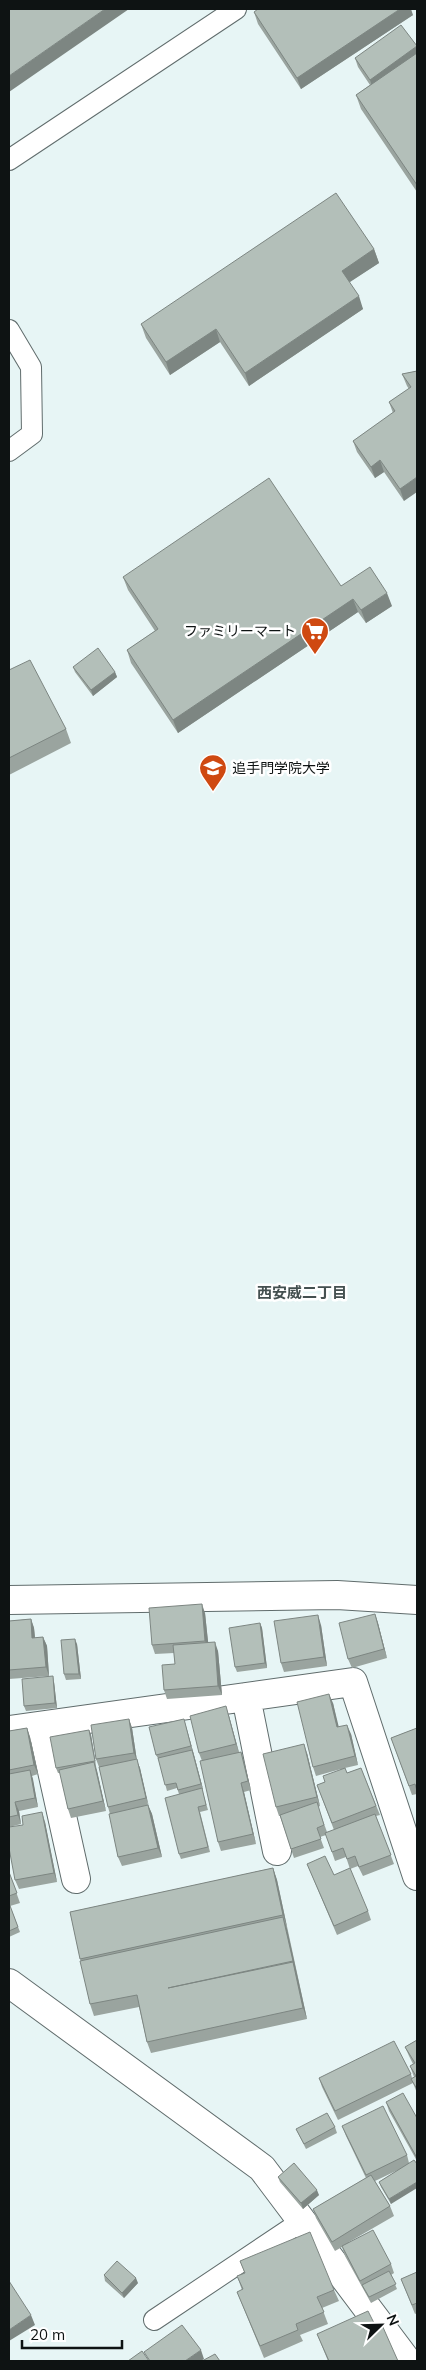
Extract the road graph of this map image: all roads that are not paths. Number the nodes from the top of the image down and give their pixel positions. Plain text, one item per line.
1 (236, 9) edge
2 (9, 160) edge
3 (9, 330) edge
4 (9, 451) edge
5 (9, 1600) edge
6 (417, 1600) edge
7 (246, 1697) junction
8 (42, 1726) junction
9 (9, 1730) edge
10 (277, 1851) dead end
11 (417, 1876) edge
12 (76, 1880) dead end
13 (9, 1984) edge
14 (302, 2221) junction
15 (154, 2320) dead end
16 (407, 2361) edge

1 - 2 lane
3 - 4 lane
5 - 6 street
7 - 8 street
7 - 10 street
7 - 11 street
8 - 9 street
8 - 12 street
13 - 14 street
14 - 15 lane
14 - 16 street

